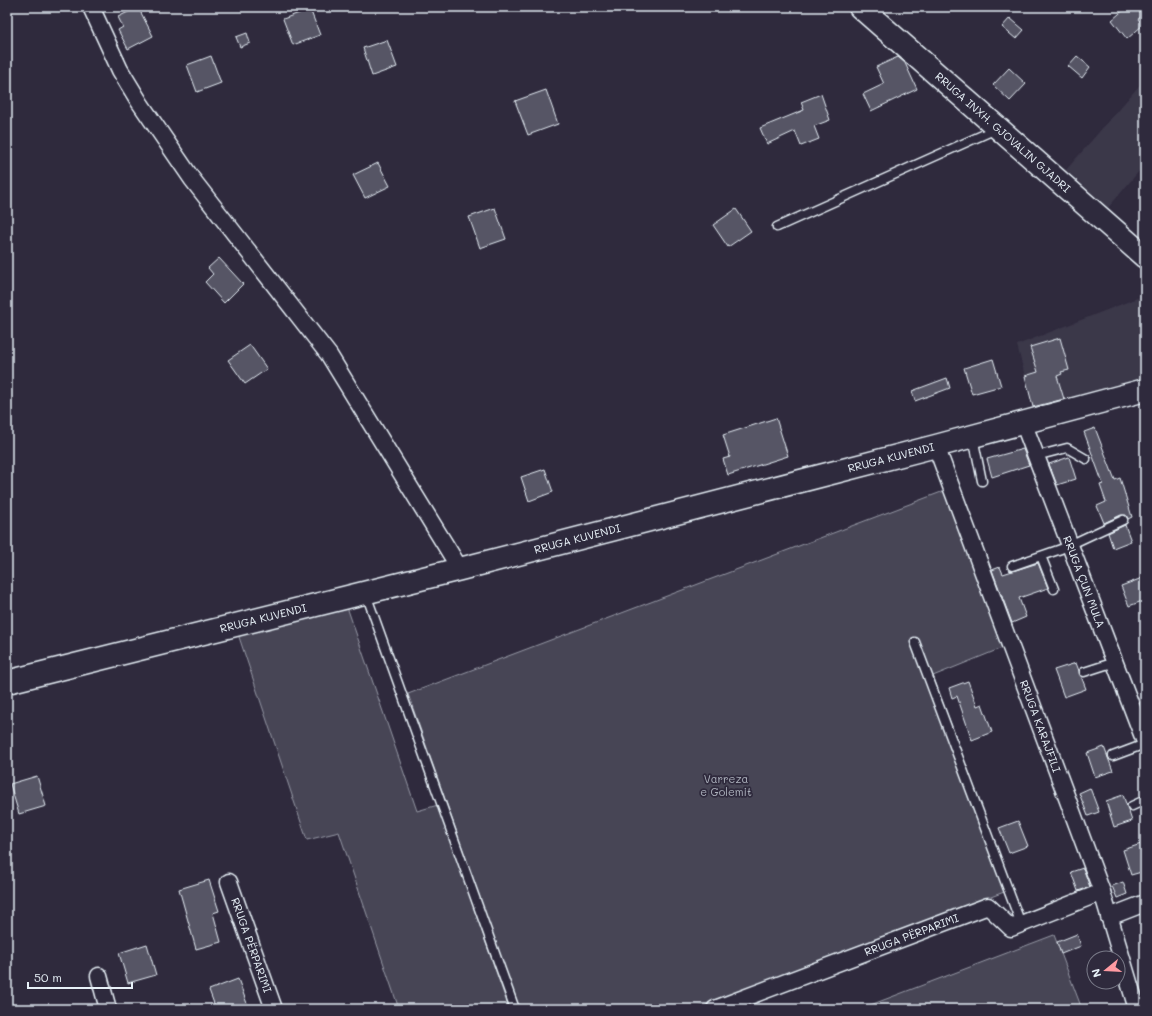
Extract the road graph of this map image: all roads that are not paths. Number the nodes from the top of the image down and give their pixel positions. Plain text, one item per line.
1 (91, 7) edge
2 (868, 10) edge
3 (999, 128) junction
4 (777, 227) dead end
5 (1145, 257) edge
6 (1145, 390) edge
7 (1023, 422) junction
8 (973, 436) junction
9 (936, 446) junction
10 (1036, 456) junction
11 (1086, 459) dead end
12 (982, 481) dead end
13 (1123, 520) dead end
14 (1070, 544) junction
15 (1041, 556) junction
16 (1012, 566) dead end
17 (460, 569) junction
18 (1054, 589) dead end
19 (365, 592) junction
20 (915, 642) dead end
21 (1115, 662) junction
22 (1084, 672) dead end
23 (7, 682) edge
24 (1145, 743) edge
25 (1113, 756) dead end
26 (1145, 800) edge
27 (1132, 806) dead end
28 (229, 882) dead end
29 (1102, 892) junction
30 (1145, 903) edge
31 (1110, 917) junction
32 (1021, 924) junction
33 (99, 976) dead end
34 (108, 1009) edge
35 (274, 1009) edge
36 (515, 1009) edge
37 (715, 1009) edge
38 (1137, 1009) edge

1 - 17 street
2 - 3 street, RRUGA INXH. GJOVALIN GJADRI
3 - 4 lane
3 - 5 street, RRUGA INXH. GJOVALIN GJADRI
6 - 7 street, RRUGA KUVENDI
7 - 8 street, RRUGA KUVENDI
7 - 10 street, RRUGA ÇUN MULA
8 - 9 street, RRUGA KUVENDI
8 - 12 lane
9 - 17 street, RRUGA KUVENDI
9 - 29 street, RRUGA KARAJFILI
10 - 11 lane
10 - 14 street, RRUGA ÇUN MULA
13 - 14 lane
14 - 15 lane
14 - 21 street, RRUGA ÇUN MULA
15 - 16 lane
15 - 18 lane
17 - 19 street, RRUGA KUVENDI
19 - 23 street, RRUGA KUVENDI
19 - 36 lane
20 - 32 lane
21 - 22 lane
21 - 24 street, RRUGA ÇUN MULA
24 - 25 lane
26 - 27 lane
28 - 35 street, RRUGA PËRPARIMI
29 - 31 street, RRUGA KARAJFILI
29 - 32 street, RRUGA PËRPARIMI
30 - 31 street
31 - 38 street, RRUGA KARAJFILI
32 - 37 street, RRUGA PËRPARIMI
33 - 34 street

